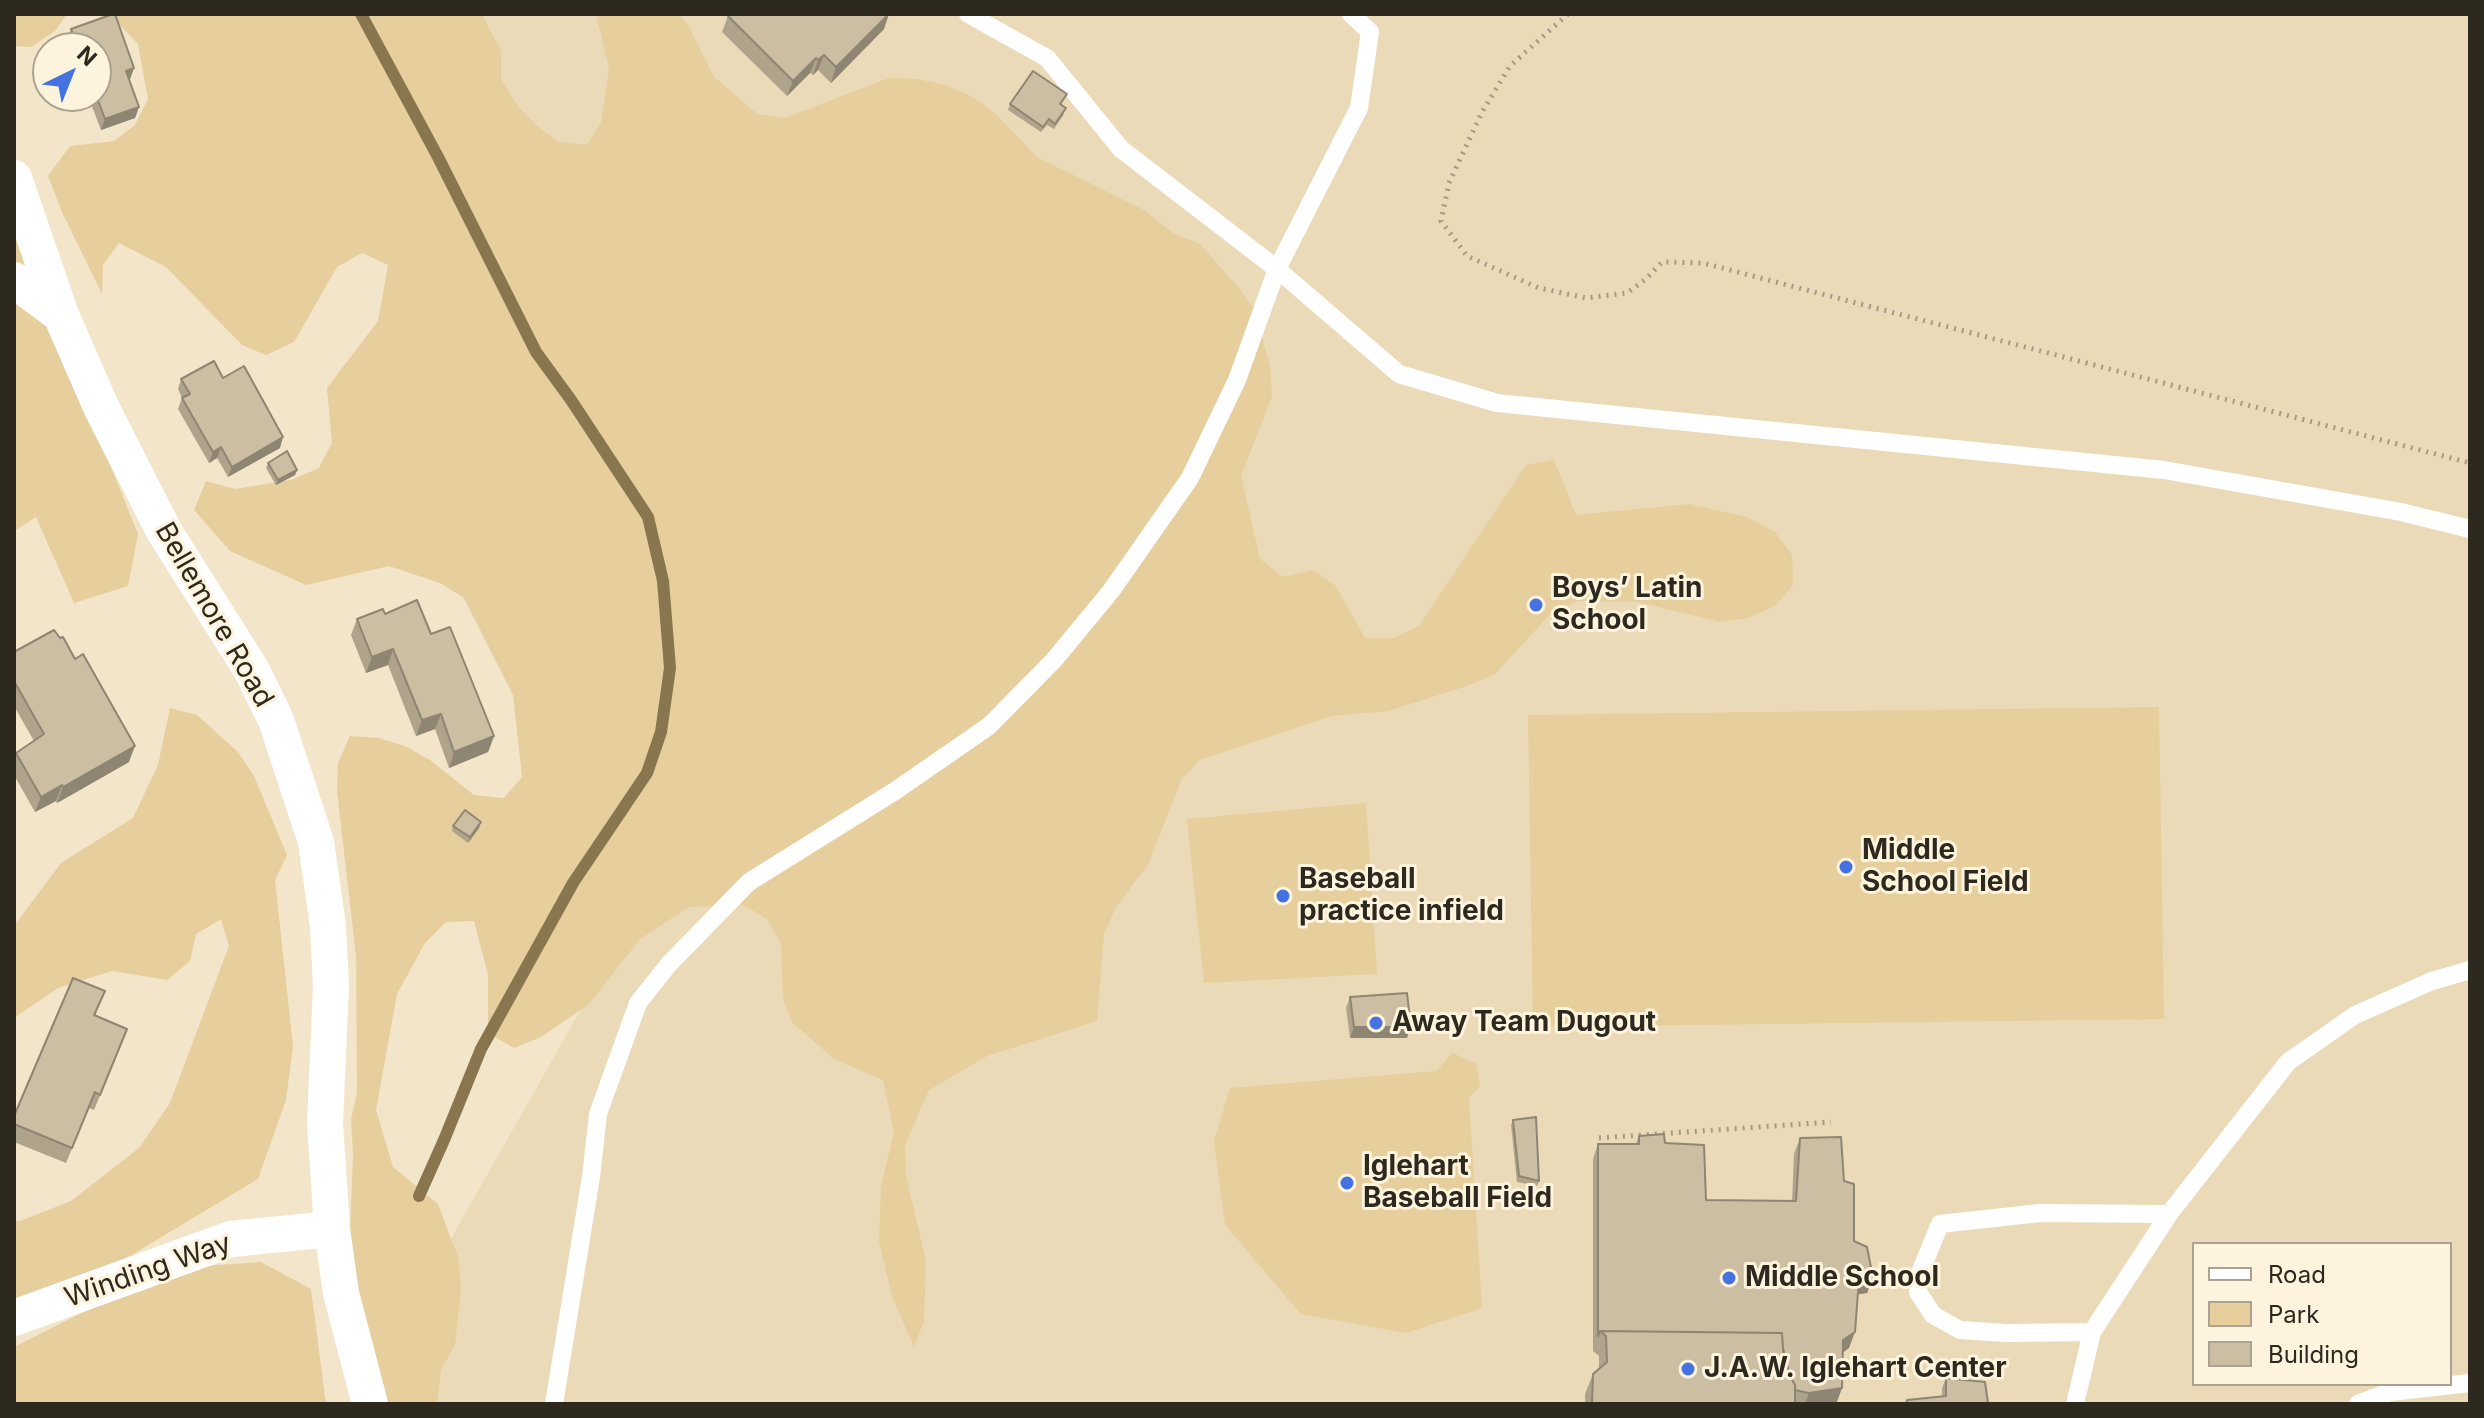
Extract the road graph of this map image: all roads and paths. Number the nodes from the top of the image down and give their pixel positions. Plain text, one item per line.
1 (968, 14) edge
2 (1351, 14) edge
3 (1568, 14) edge
4 (14, 178) edge
5 (1277, 269) junction
6 (14, 280) edge
7 (61, 315) junction
8 (2470, 463) edge
9 (2470, 529) edge
10 (2470, 970) edge
11 (1831, 1122) dead end
12 (1599, 1138) dead end
13 (2169, 1214) junction
14 (332, 1229) junction
15 (14, 1318) edge
16 (2092, 1332) junction
17 (2443, 1386) edge
18 (370, 1404) edge
19 (554, 1404) edge
20 (2075, 1404) edge
21 (2358, 1404) edge

1 - 5 lane
2 - 5 lane
3 - 8 path
4 - 7 street, Bellemore Road
5 - 9 lane
5 - 19 lane
6 - 7 street
7 - 14 street, Bellemore Road
10 - 13 lane
11 - 12 path
13 - 16 lane
13 - 16 lane
14 - 15 street, Winding Way
14 - 18 street, Bellemore Road
16 - 20 lane
17 - 21 lane

